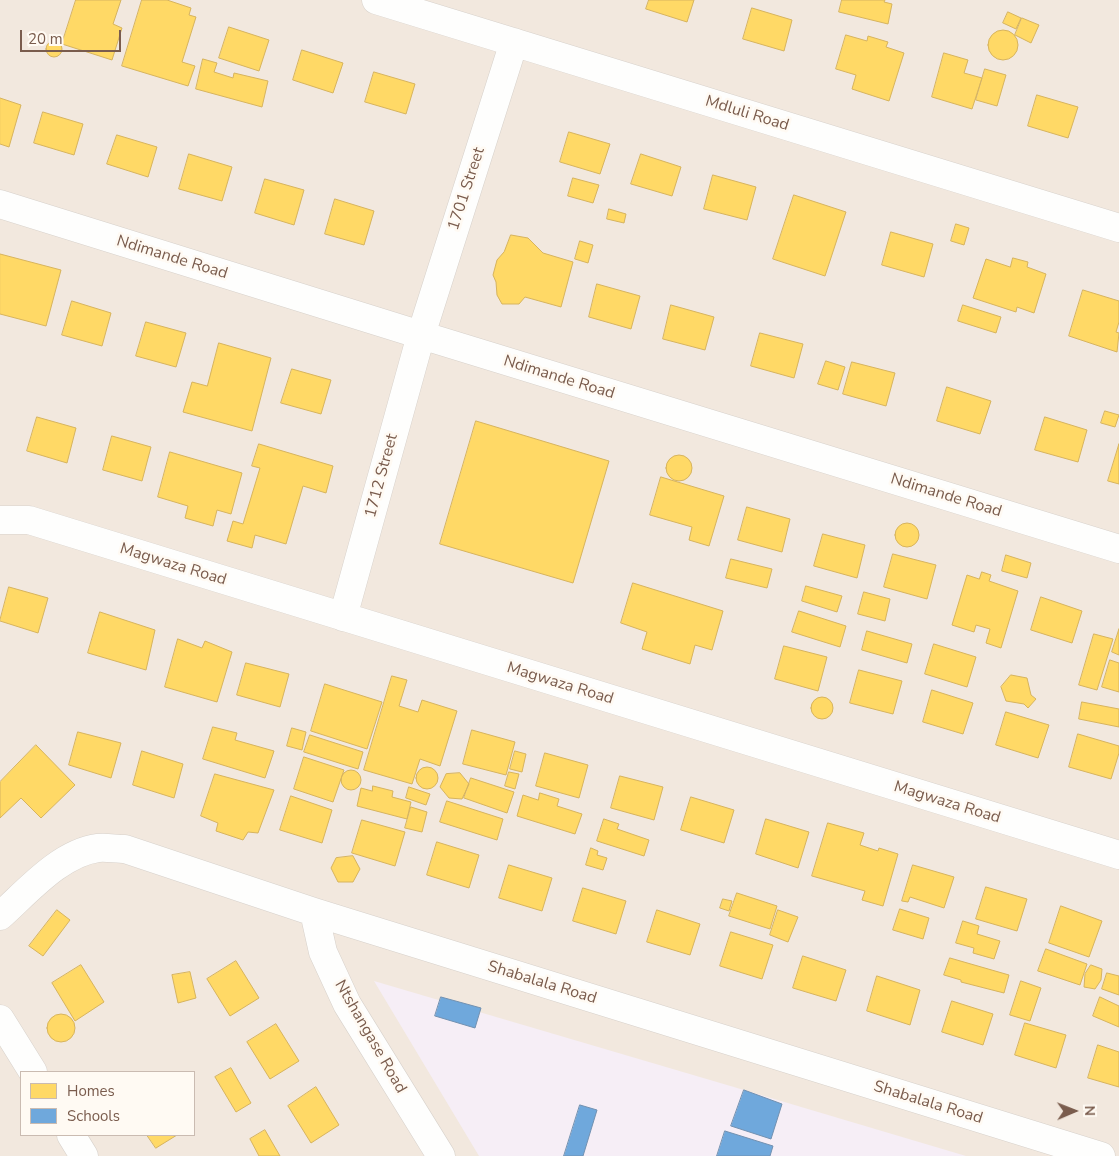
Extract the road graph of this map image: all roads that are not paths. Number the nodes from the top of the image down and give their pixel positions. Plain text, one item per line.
1 (376, 0) edge
2 (514, 42) junction
3 (0, 204) edge
4 (1119, 228) edge
5 (421, 335) junction
6 (0, 520) edge
7 (1119, 549) edge
8 (343, 617) junction
9 (1119, 856) edge
10 (314, 912) junction
11 (0, 916) edge
12 (0, 1019) edge
13 (32, 1071) edge
14 (72, 1136) edge
15 (84, 1156) edge
16 (441, 1156) edge
17 (1101, 1156) edge

1 - 2 street, Mdluli Road
2 - 4 street, Mdluli Road
2 - 5 street, 1701 Street
3 - 5 street, Ndimande Road
5 - 7 street, Ndimande Road
5 - 8 street, 1712 Street
6 - 8 street, Magwaza Road
8 - 9 street, Magwaza Road
10 - 11 street, Shabalala Road
10 - 16 street, Ntshangase Road
10 - 17 street, Shabalala Road
12 - 13 street
14 - 15 street

